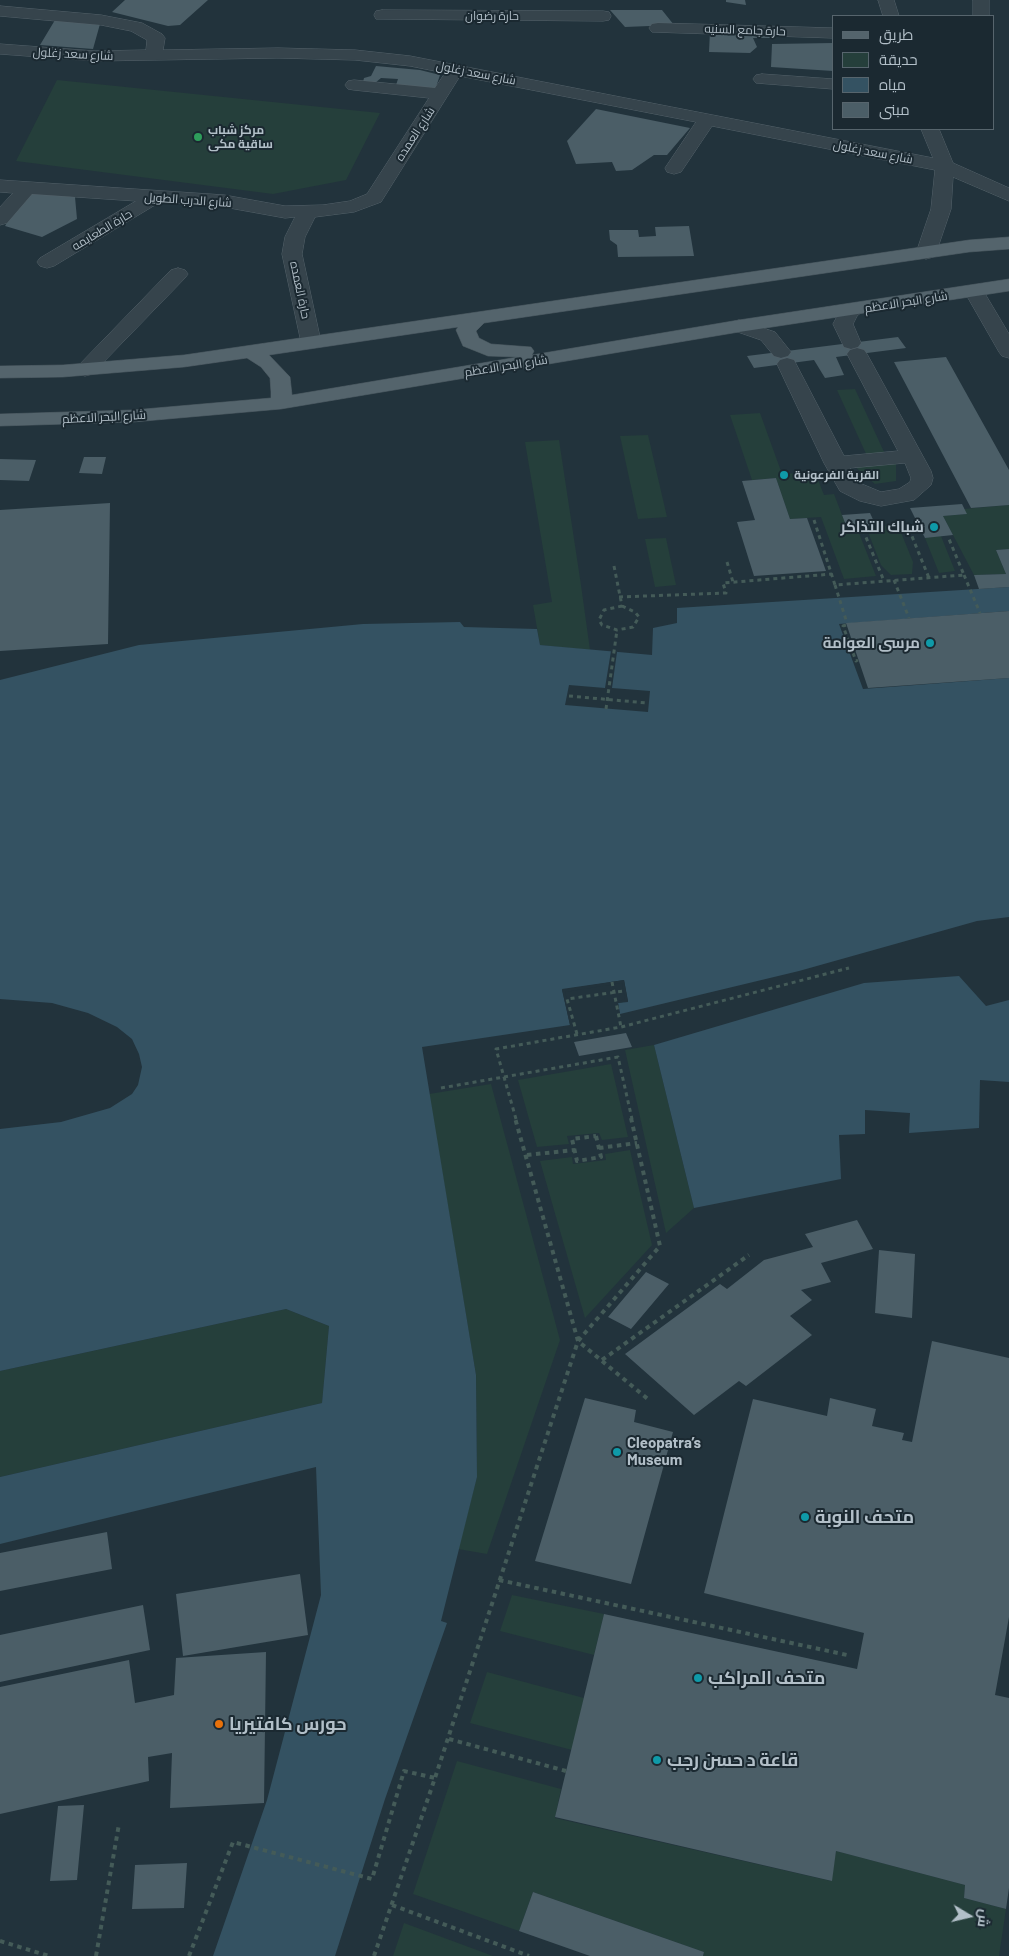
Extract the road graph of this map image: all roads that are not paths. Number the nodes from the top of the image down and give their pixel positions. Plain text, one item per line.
1 (392, 0) edge
2 (886, 0) edge
3 (982, 0) edge
4 (0, 10) edge
5 (891, 15) edge
6 (981, 15) edge
7 (603, 16) dead end
8 (380, 28) junction
9 (658, 28) dead end
10 (832, 32) edge
11 (0, 48) edge
12 (154, 56) junction
13 (380, 58) junction
14 (456, 69) junction
15 (762, 79) dead end
16 (832, 84) edge
17 (354, 85) dead end
18 (441, 94) junction
19 (707, 119) junction
20 (930, 130) edge
21 (945, 166) junction
22 (674, 168) dead end
23 (0, 186) edge
24 (27, 188) junction
25 (1009, 194) edge
26 (156, 197) junction
27 (374, 198) joint
28 (308, 211) junction
29 (0, 219) edge
30 (1009, 243) edge
31 (926, 253) junction
32 (47, 262) dead end
33 (178, 274) dead end
34 (1009, 286) edge
35 (974, 291) junction
36 (855, 309) junction
37 (476, 319) junction
38 (739, 326) junction
39 (1001, 326) edge
40 (311, 342) junction
41 (252, 352) junction
42 (593, 352) junction
43 (1009, 352) edge
44 (84, 370) junction
45 (0, 372) edge
46 (281, 403) junction
47 (0, 420) edge
48 (912, 456) junction
49 (835, 464) junction

1 - 8 street
2 - 5 street
3 - 6 street
4 - 12 street
7 - 8 street, حارة رضوان
8 - 13 street
9 - 10 street, حارة جامع السنيه
11 - 12 street, شارع سعد زغلول
12 - 13 street, شارع سعد زغلول
13 - 14 street, شارع سعد زغلول
14 - 18 street, شارع العمده
14 - 19 street, شارع سعد زغلول
15 - 16 street
17 - 18 street
18 - 27 street, شارع العمده
19 - 21 street, شارع سعد زغلول
19 - 22 street
20 - 21 street
21 - 25 street, شارع سعد زغلول
21 - 31 street
23 - 24 street, شارع الدرب الطويل
24 - 26 street, شارع الدرب الطويل
24 - 29 street
26 - 28 street, شارع الدرب الطويل
26 - 32 street, حارة الطعايمه
27 - 28 street, شارع الدرب الطويل
28 - 40 street, حارة العمده
30 - 31 main road
31 - 37 main road
33 - 44 street
34 - 35 main road, شارع البحر الاعظم
35 - 36 main road, شارع البحر الاعظم
35 - 39 street
36 - 38 main road, شارع البحر الاعظم
36 - 48 street
37 - 40 main road
37 - 42 main road
38 - 42 main road, شارع البحر الاعظم
38 - 49 street
39 - 43 street
40 - 41 main road
41 - 44 main road
41 - 46 main road
42 - 46 main road, شارع البحر الاعظم
44 - 45 main road
46 - 47 main road, شارع البحر الاعظم
48 - 49 street
48 - 49 street

